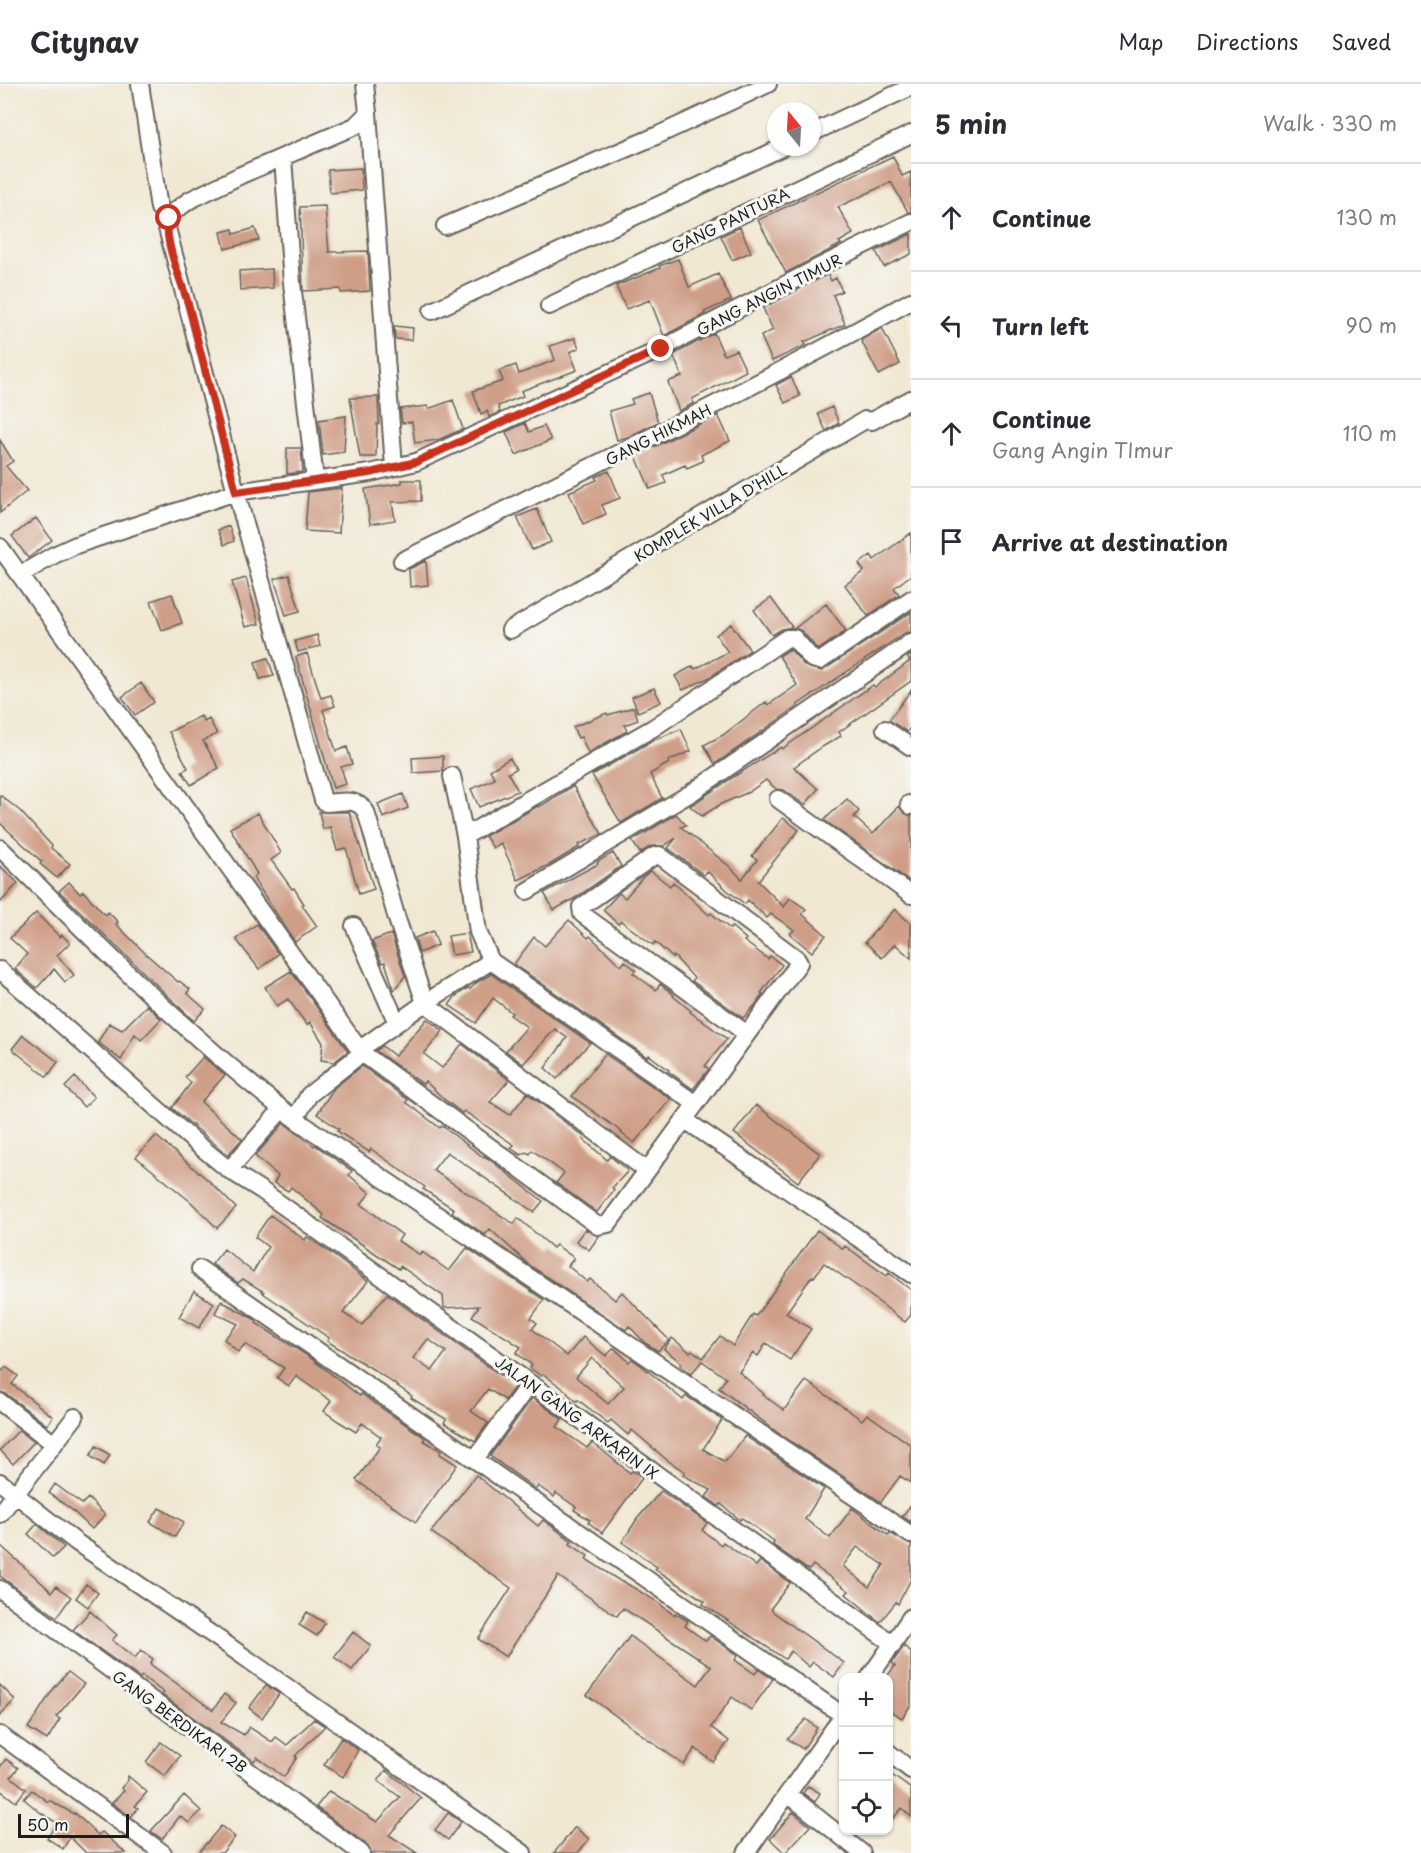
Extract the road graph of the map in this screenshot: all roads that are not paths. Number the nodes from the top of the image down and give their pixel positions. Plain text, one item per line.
1 (140, 84) edge
2 (365, 84) edge
3 (768, 84) edge
4 (911, 87) edge
5 (368, 113) junction
6 (821, 130) edge
7 (911, 134) edge
8 (767, 154) edge
9 (283, 158) junction
10 (169, 218) junction
11 (911, 222) edge
12 (445, 226) dead end
13 (911, 301) edge
14 (549, 306) dead end
15 (432, 311) dead end
16 (911, 399) edge
17 (394, 466) junction
18 (315, 480) junction
19 (236, 492) junction
20 (0, 547) edge
21 (402, 561) dead end
22 (20, 575) junction
23 (911, 599) edge
24 (510, 630) dead end
25 (911, 642) edge
26 (885, 729) dead end
27 (911, 747) edge
28 (452, 776) dead end
29 (778, 799) dead end
30 (465, 836) junction
31 (0, 848) edge
32 (527, 891) dead end
33 (911, 895) edge
34 (354, 926) dead end
35 (491, 961) junction
36 (0, 970) edge
37 (425, 1003) junction
38 (397, 1023) junction
39 (747, 1034) junction
40 (360, 1051) junction
41 (696, 1104) junction
42 (288, 1114) junction
43 (685, 1120) junction
44 (229, 1170) junction
45 (646, 1170) junction
46 (200, 1269) dead end
47 (911, 1274) edge
48 (530, 1383) junction
49 (0, 1402) edge
50 (75, 1417) dead end
51 (53, 1443) junction
52 (475, 1459) junction
53 (0, 1482) edge
54 (15, 1493) junction
55 (0, 1514) edge
56 (911, 1535) edge
57 (0, 1589) edge
58 (911, 1617) edge
59 (893, 1644) junction
60 (872, 1673) edge
61 (839, 1712) edge
62 (839, 1721) edge
63 (0, 1735) edge
64 (893, 1756) edge
65 (911, 1770) edge
66 (788, 1794) junction
67 (163, 1853) edge
68 (361, 1853) edge
69 (524, 1853) edge
70 (746, 1853) edge
71 (862, 1853) edge

1 - 10 street
2 - 5 street
3 - 12 street
4 - 6 street
5 - 9 street
5 - 17 street
7 - 14 street, GANG PANTURA
8 - 15 street
9 - 10 street
9 - 18 street
10 - 19 street
11 - 17 street, GANG ANGIN TIMUR
13 - 21 street, GANG HIKMAH
16 - 24 street, KOMPLEK VILLA D'HILL
17 - 18 street, GANG ANGIN TIMUR
18 - 19 street, GANG ANGIN TIMUR
19 - 22 street, GANG ANGIN TIMUR
19 - 37 street
20 - 22 street
22 - 40 street
23 - 30 street
25 - 32 street
26 - 27 street
28 - 30 street
29 - 33 street
30 - 35 street
31 - 42 street
34 - 38 street
35 - 37 street
35 - 41 street
36 - 44 street, JALAN GANG ARKARIN IX
37 - 38 street
37 - 45 street
38 - 40 street
39 - 39 street
39 - 41 street
40 - 42 street
40 - 45 street
41 - 43 street
42 - 44 street
42 - 56 street
43 - 45 street
43 - 47 street
44 - 48 street, JALAN GANG ARKARIN IX
46 - 52 street
48 - 52 street
48 - 59 street, JALAN GANG ARKARIN IX
49 - 51 street
50 - 51 street
51 - 54 street
52 - 61 street
53 - 54 street
54 - 55 street
54 - 69 street
57 - 68 street, GANG BERDIKARI 2B
58 - 59 street
59 - 60 street
62 - 66 street
63 - 67 street
64 - 65 street
66 - 70 street
66 - 71 street

